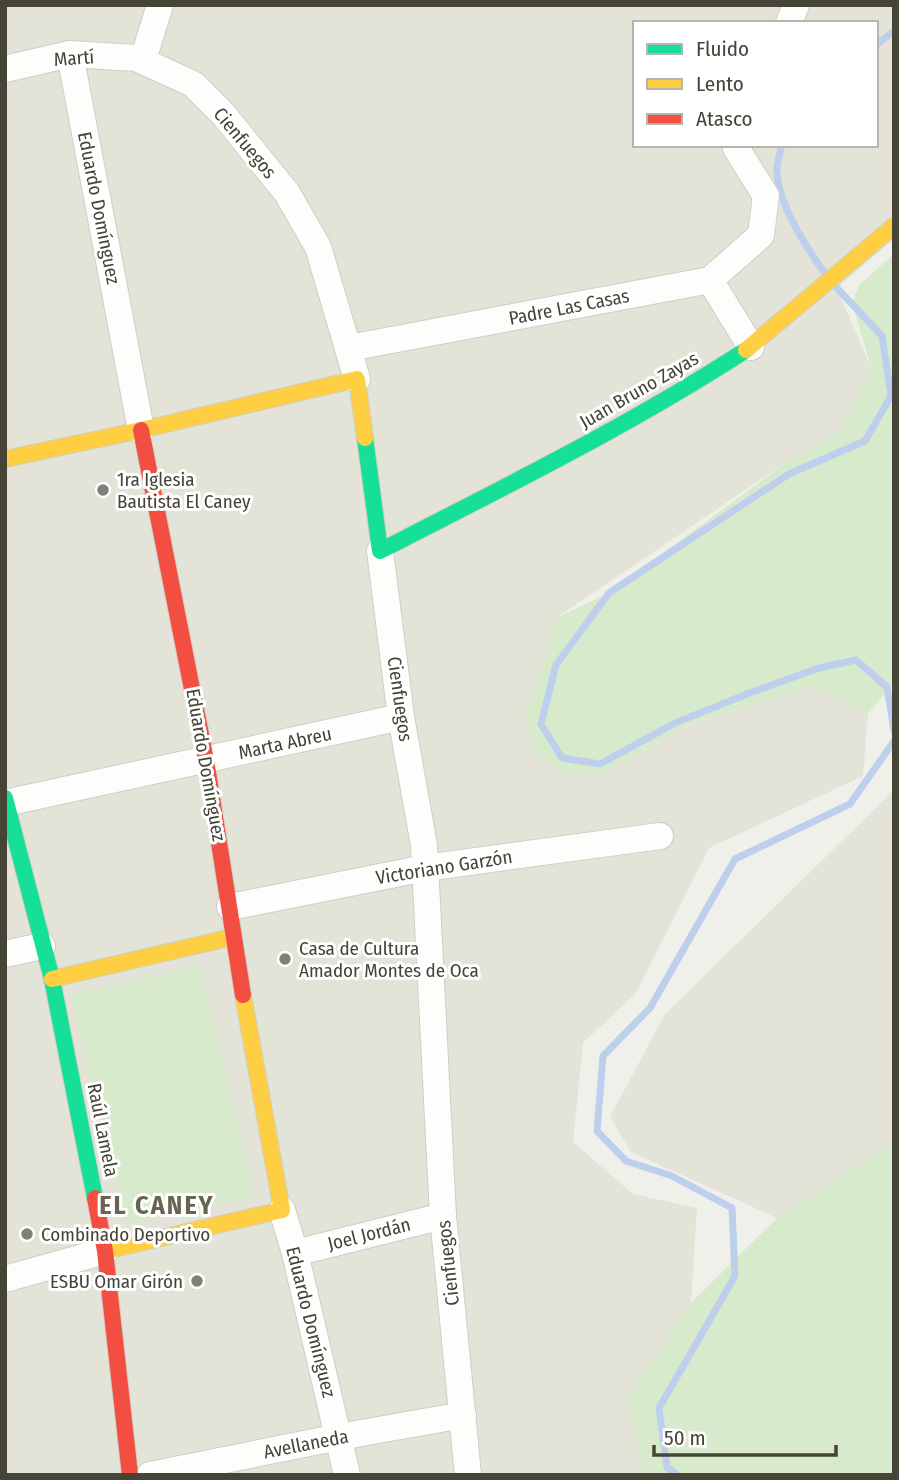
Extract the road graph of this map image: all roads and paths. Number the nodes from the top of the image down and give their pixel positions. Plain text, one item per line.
1 (160, 5) edge
2 (70, 54) junction
3 (143, 60) junction
4 (5, 69) edge
5 (736, 147) edge
6 (894, 226) edge
7 (710, 280) junction
8 (751, 347) junction
9 (349, 348) junction
10 (357, 379) junction
11 (141, 430) junction
12 (5, 459) edge
13 (380, 551) junction
14 (401, 718) junction
15 (206, 760) junction
16 (6, 801) edge
17 (660, 836) dead end
18 (425, 867) junction
19 (230, 907) junction
20 (233, 937) junction
21 (42, 946) junction
22 (5, 954) edge
23 (52, 979) junction
24 (282, 1210) junction
25 (443, 1216) junction
26 (105, 1251) junction
27 (295, 1253) junction
28 (5, 1279) edge
29 (463, 1415) junction
30 (339, 1437) junction
31 (130, 1475) edge
32 (150, 1475) edge
33 (347, 1475) edge
34 (468, 1475) edge

1 - 3 street
2 - 3 street, Martí
2 - 4 street, Martí
2 - 11 street, Eduardo Domínguez
3 - 9 street, Cienfuegos
5 - 7 street
6 - 8 street, Juan Bruno Zayas
7 - 8 street
7 - 9 street, Padre Las Casas
8 - 13 street, Juan Bruno Zayas
9 - 10 street, Cienfuegos
10 - 11 street
10 - 13 street, Cienfuegos
11 - 12 street
11 - 15 street, Eduardo Domínguez
13 - 14 street, Cienfuegos
14 - 15 street, Marta Abreu
14 - 18 street, Cienfuegos
15 - 16 street, Marta Abreu
15 - 19 street, Eduardo Domínguez
16 - 21 street, Raúl Lamela
17 - 18 street, Victoriano Garzón
18 - 19 street, Victoriano Garzón
18 - 25 street, Cienfuegos
19 - 20 street, Eduardo Domínguez
20 - 23 street
20 - 24 street, Eduardo Domínguez
21 - 22 street
21 - 23 street, Raúl Lamela
23 - 26 street, Raúl Lamela
24 - 26 street
24 - 27 street, Eduardo Domínguez
25 - 27 street, Joel Jordán
25 - 29 street, Cienfuegos
26 - 28 street
26 - 31 street, Raúl Lamela
27 - 30 street, Eduardo Domínguez
29 - 30 street, Avellaneda
29 - 34 street, Cienfuegos
30 - 32 street, Avellaneda
30 - 33 street, Eduardo Domínguez

